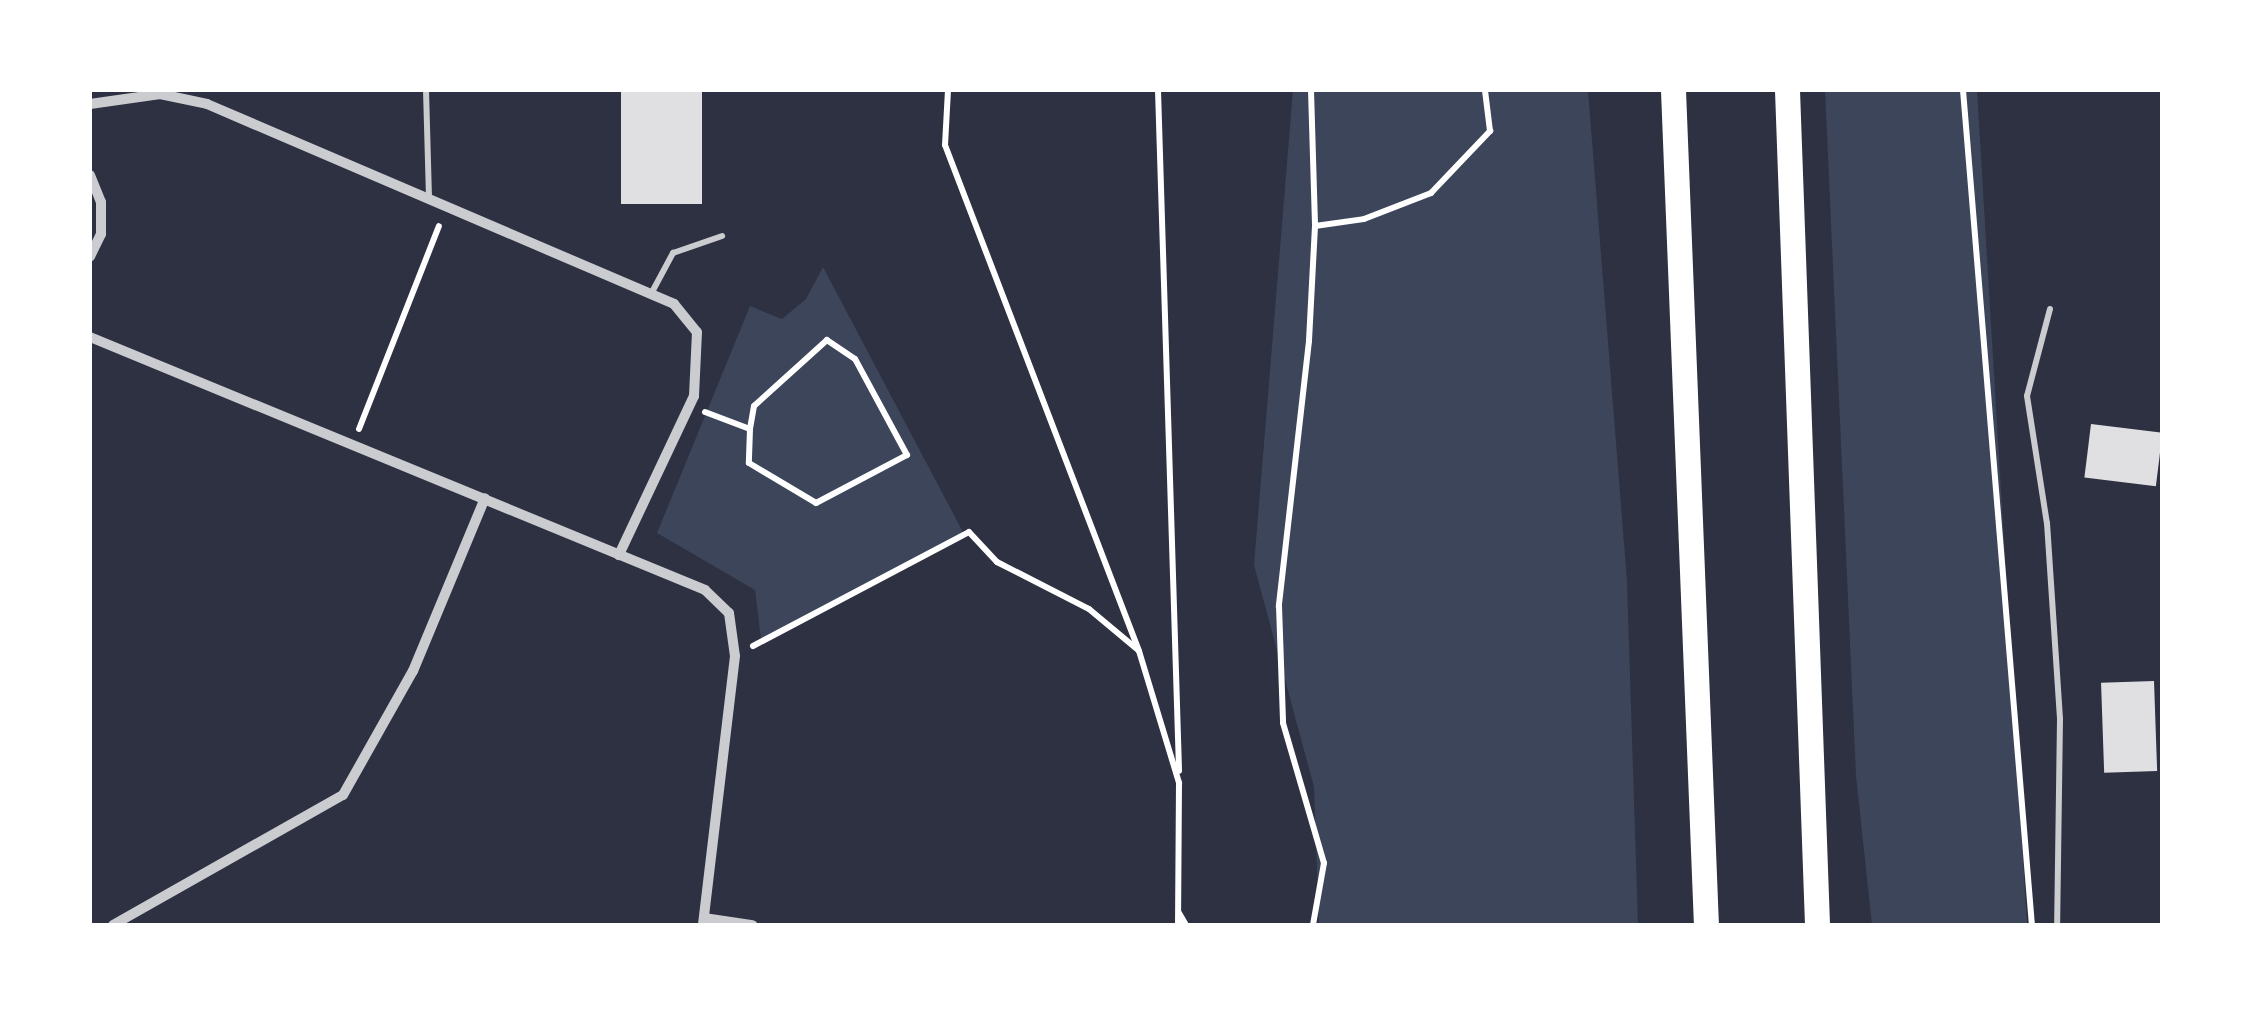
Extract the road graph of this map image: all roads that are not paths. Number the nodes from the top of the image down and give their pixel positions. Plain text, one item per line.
1 (426, 90) edge
2 (1673, 90) edge
3 (1787, 90) edge
4 (90, 104) edge
5 (90, 175) edge
6 (429, 199) junction
7 (722, 236) dead end
8 (90, 257) edge
9 (651, 294) junction
10 (2050, 309) dead end
11 (90, 338) edge
12 (485, 498) junction
13 (619, 556) junction
14 (704, 921) edge
15 (113, 925) edge
16 (752, 925) edge
17 (1706, 925) edge
18 (1817, 925) edge
19 (2057, 925) edge

1 - 6 lane
2 - 17 highway
3 - 18 highway
4 - 6 street
5 - 8 street
6 - 9 street
7 - 9 lane
9 - 13 street
10 - 19 lane
11 - 12 street
12 - 13 street
12 - 15 street
13 - 14 street
14 - 16 street

